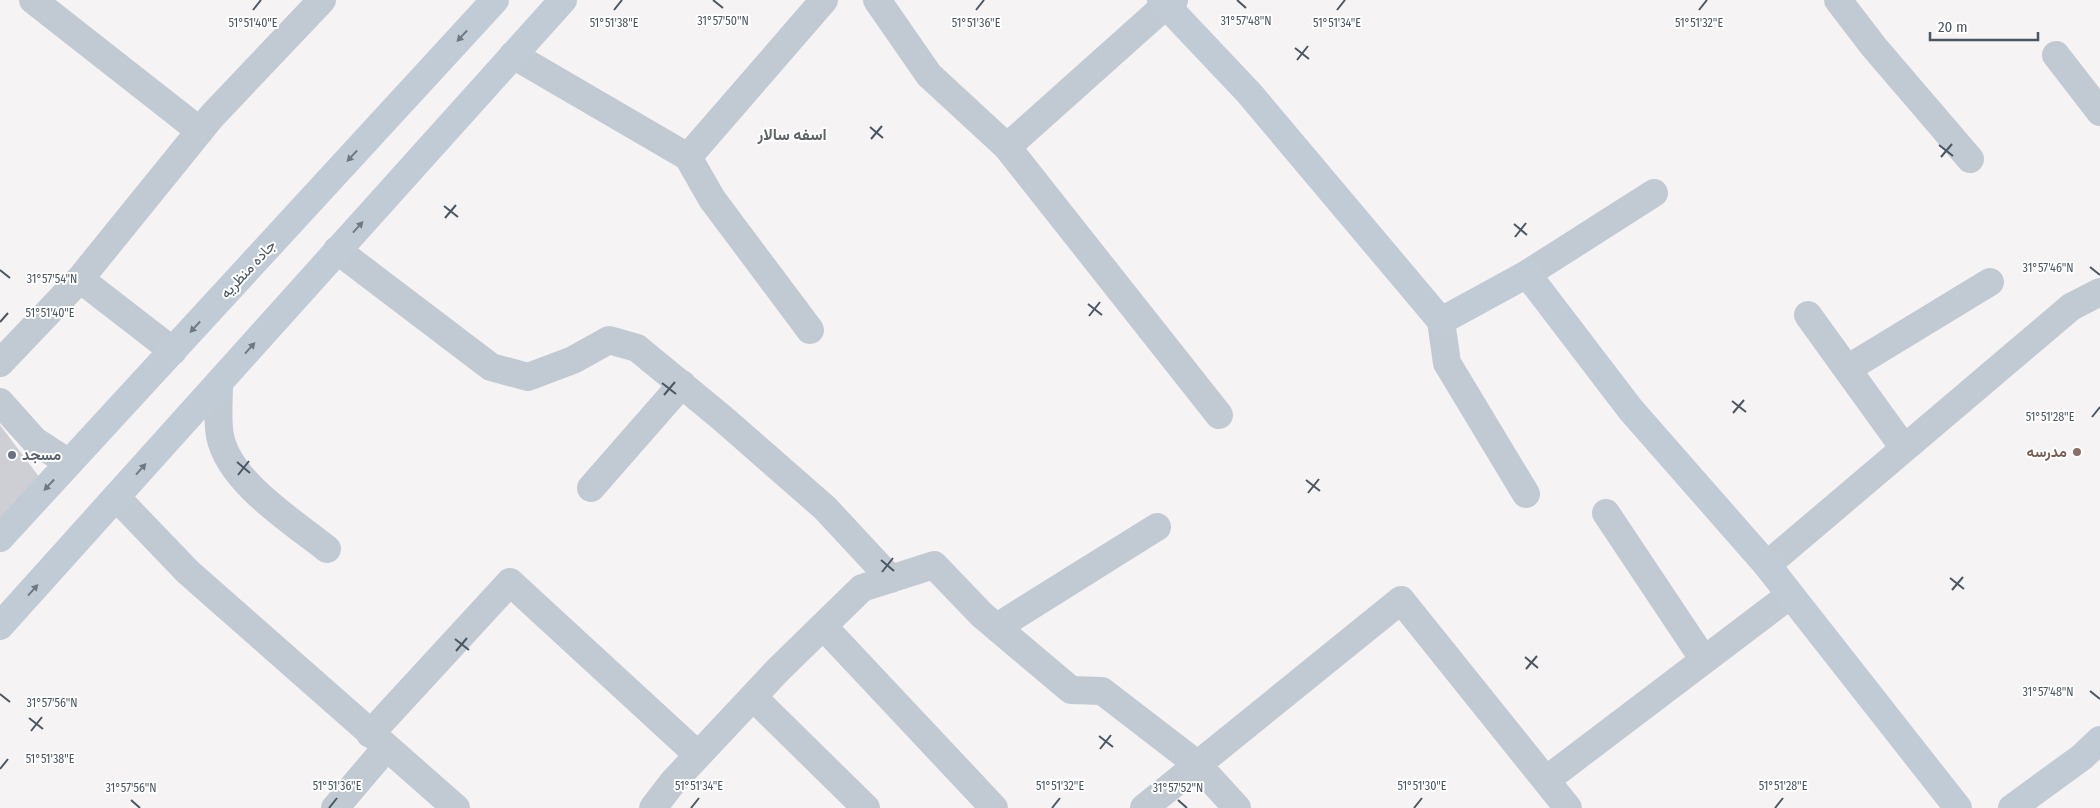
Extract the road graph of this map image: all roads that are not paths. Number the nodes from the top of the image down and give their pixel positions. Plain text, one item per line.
1 (33, 0) edge
2 (322, 0) edge
3 (495, 0) edge
4 (563, 0) edge
5 (824, 0) edge
6 (877, 0) edge
7 (1838, 0) edge
8 (1167, 1) edge
9 (513, 55) junction
10 (2056, 55) dead end
11 (2100, 112) edge
12 (200, 131) junction
13 (1007, 147) junction
14 (688, 157) junction
15 (1970, 159) dead end
16 (1654, 193) dead end
17 (337, 250) junction
18 (1527, 274) junction
19 (80, 278) junction
20 (1990, 282) dead end
21 (2100, 292) edge
22 (1808, 315) dead end
23 (1441, 321) junction
24 (810, 330) dead end
25 (173, 351) junction
26 (0, 363) edge
27 (1847, 368) junction
28 (219, 383) junction
29 (682, 384) junction
30 (0, 402) edge
31 (1219, 414) dead end
32 (1904, 448) junction
33 (69, 463) junction
34 (591, 488) dead end
35 (1526, 494) dead end
36 (116, 497) junction
37 (1606, 513) dead end
38 (1157, 527) dead end
39 (0, 538) edge
40 (327, 549) dead end
41 (1767, 565) junction
42 (891, 579) junction
43 (1790, 595) junction
44 (0, 626) edge
45 (823, 626) junction
46 (997, 627) junction
47 (1704, 660) junction
48 (753, 697) junction
49 (2100, 740) edge
50 (378, 741) junction
51 (698, 755) junction
52 (1197, 764) junction
53 (1546, 780) junction
54 (335, 808) edge
55 (456, 808) edge
56 (653, 808) edge
57 (866, 808) edge
58 (994, 808) edge
59 (1144, 808) edge
60 (1237, 808) edge
61 (1568, 808) edge
62 (1958, 808) edge
63 (2012, 808) edge

1 - 12 street
2 - 12 street
3 -> 25 main road, جاده منظریه
4 - 9 main road
5 - 14 street
6 - 13 street
7 - 15 street
8 - 13 street
8 - 23 main road
9 - 14 street
17 -> 9 main road
10 - 11 street
12 - 19 street
13 - 31 street
14 - 24 street
16 - 18 street
28 -> 17 main road
17 - 29 street
18 - 23 main road
18 - 41 main road
19 - 25 street
19 - 26 street
20 - 27 street
21 - 32 street
22 - 27 street
23 - 35 street
25 - 33 main road, جاده منظریه
27 - 32 street
36 -> 28 main road
28 - 40 street
29 - 34 street
29 - 42 street
30 - 33 street
32 - 41 street
33 -> 39 main road, جاده منظریه
44 -> 36 main road
36 - 50 street
37 - 47 street
38 - 46 street
41 - 43 main road
42 - 45 street
42 - 46 street
43 - 47 street
43 - 62 main road
45 - 48 street
45 - 58 street
46 - 52 street
47 - 53 street
48 - 51 street
48 - 57 street
49 - 63 main road
50 - 51 street
50 - 54 street
50 - 55 street
51 - 56 street
52 - 53 street
52 - 59 street
52 - 60 street
53 - 61 street

